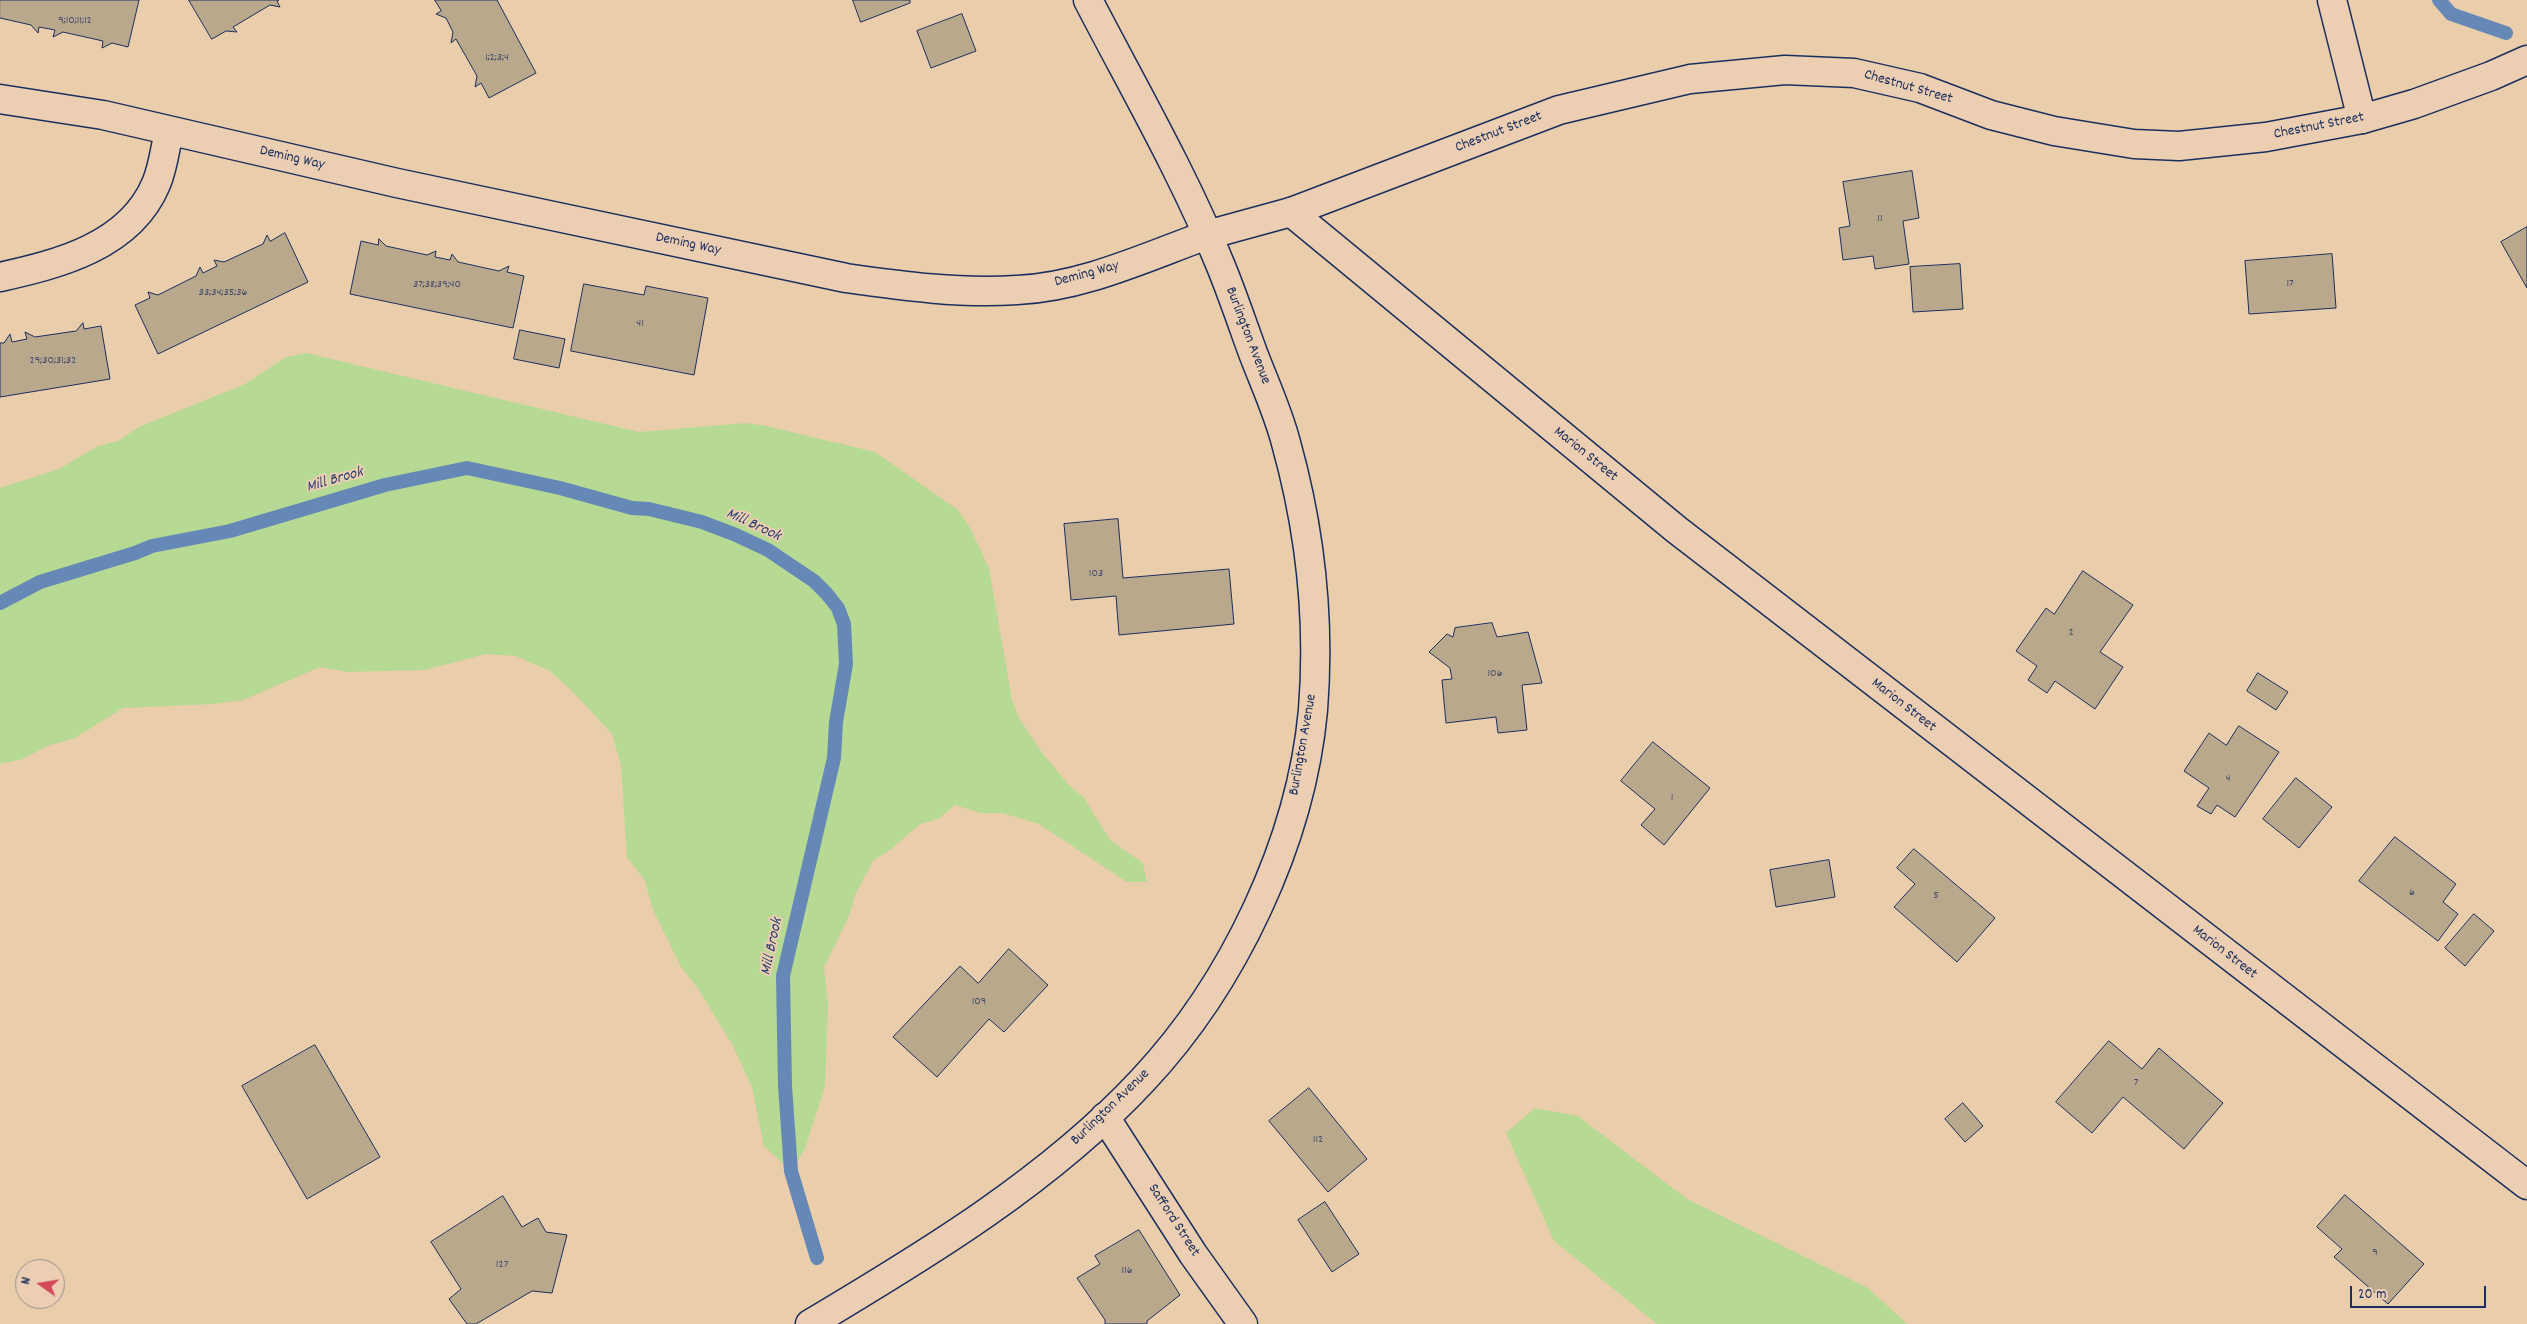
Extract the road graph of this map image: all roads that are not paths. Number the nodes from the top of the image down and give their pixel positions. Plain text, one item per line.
1 (1088, 0) edge
2 (2332, 0) edge
3 (2527, 60) edge
4 (0, 99) edge
5 (2362, 119) junction
6 (169, 132) junction
7 (1290, 212) junction
8 (1207, 235) junction
9 (0, 276) edge
10 (1105, 1117) junction
11 (2527, 1185) edge
12 (810, 1324) edge
13 (1243, 1324) edge

1 - 8 street, Burlington Avenue
2 - 5 street
3 - 5 street, Chestnut Street
4 - 6 street, Deming Way
5 - 7 street, Chestnut Street
6 - 8 street, Deming Way
6 - 9 street
7 - 8 street, Chestnut Street
7 - 11 street, Marion Street
8 - 10 street, Burlington Avenue
10 - 12 street, Burlington Avenue
10 - 13 street, Safford Street

